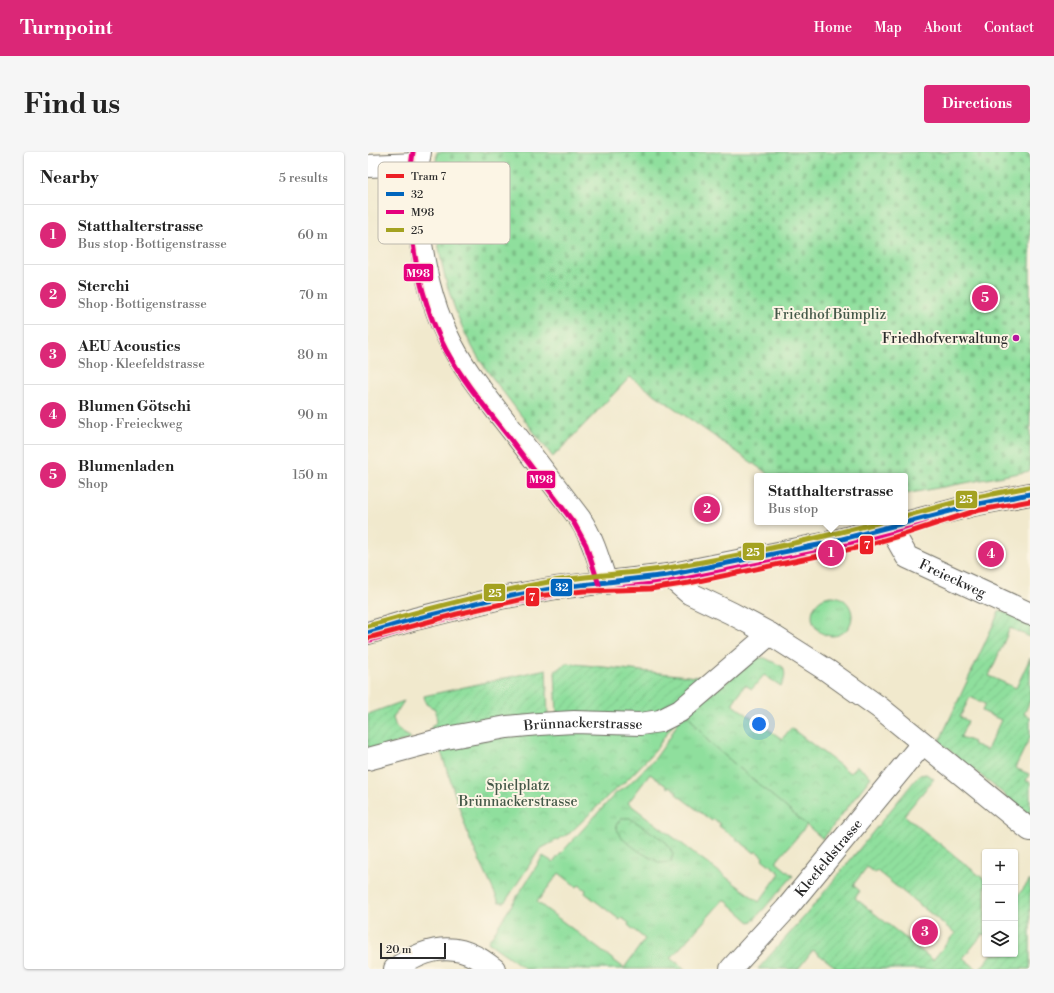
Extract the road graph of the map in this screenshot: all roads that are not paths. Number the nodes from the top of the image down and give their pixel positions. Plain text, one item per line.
1 (418, 158) edge
2 (393, 162) edge
3 (378, 164) edge
4 (368, 166) edge
5 (421, 244) edge
6 (1030, 494) edge
7 (908, 522) edge
8 (898, 525) edge
9 (890, 527) junction
10 (668, 575) junction
11 (606, 583) junction
12 (1030, 614) edge
13 (368, 633) edge
14 (770, 634) junction
15 (922, 744) junction
16 (368, 759) edge
17 (1030, 830) edge
18 (394, 969) edge
19 (494, 969) edge
20 (731, 969) edge

1 - 2 street
3 - 4 street
5 - 11 street
6 - 7 street
8 - 9 street
9 - 10 street
9 - 12 street, Freieckweg
10 - 11 street
10 - 14 street
11 - 13 street
14 - 15 street
14 - 16 street, Brünnackerstrasse
15 - 17 street
15 - 20 street, Kleefeldstrasse
18 - 19 street

